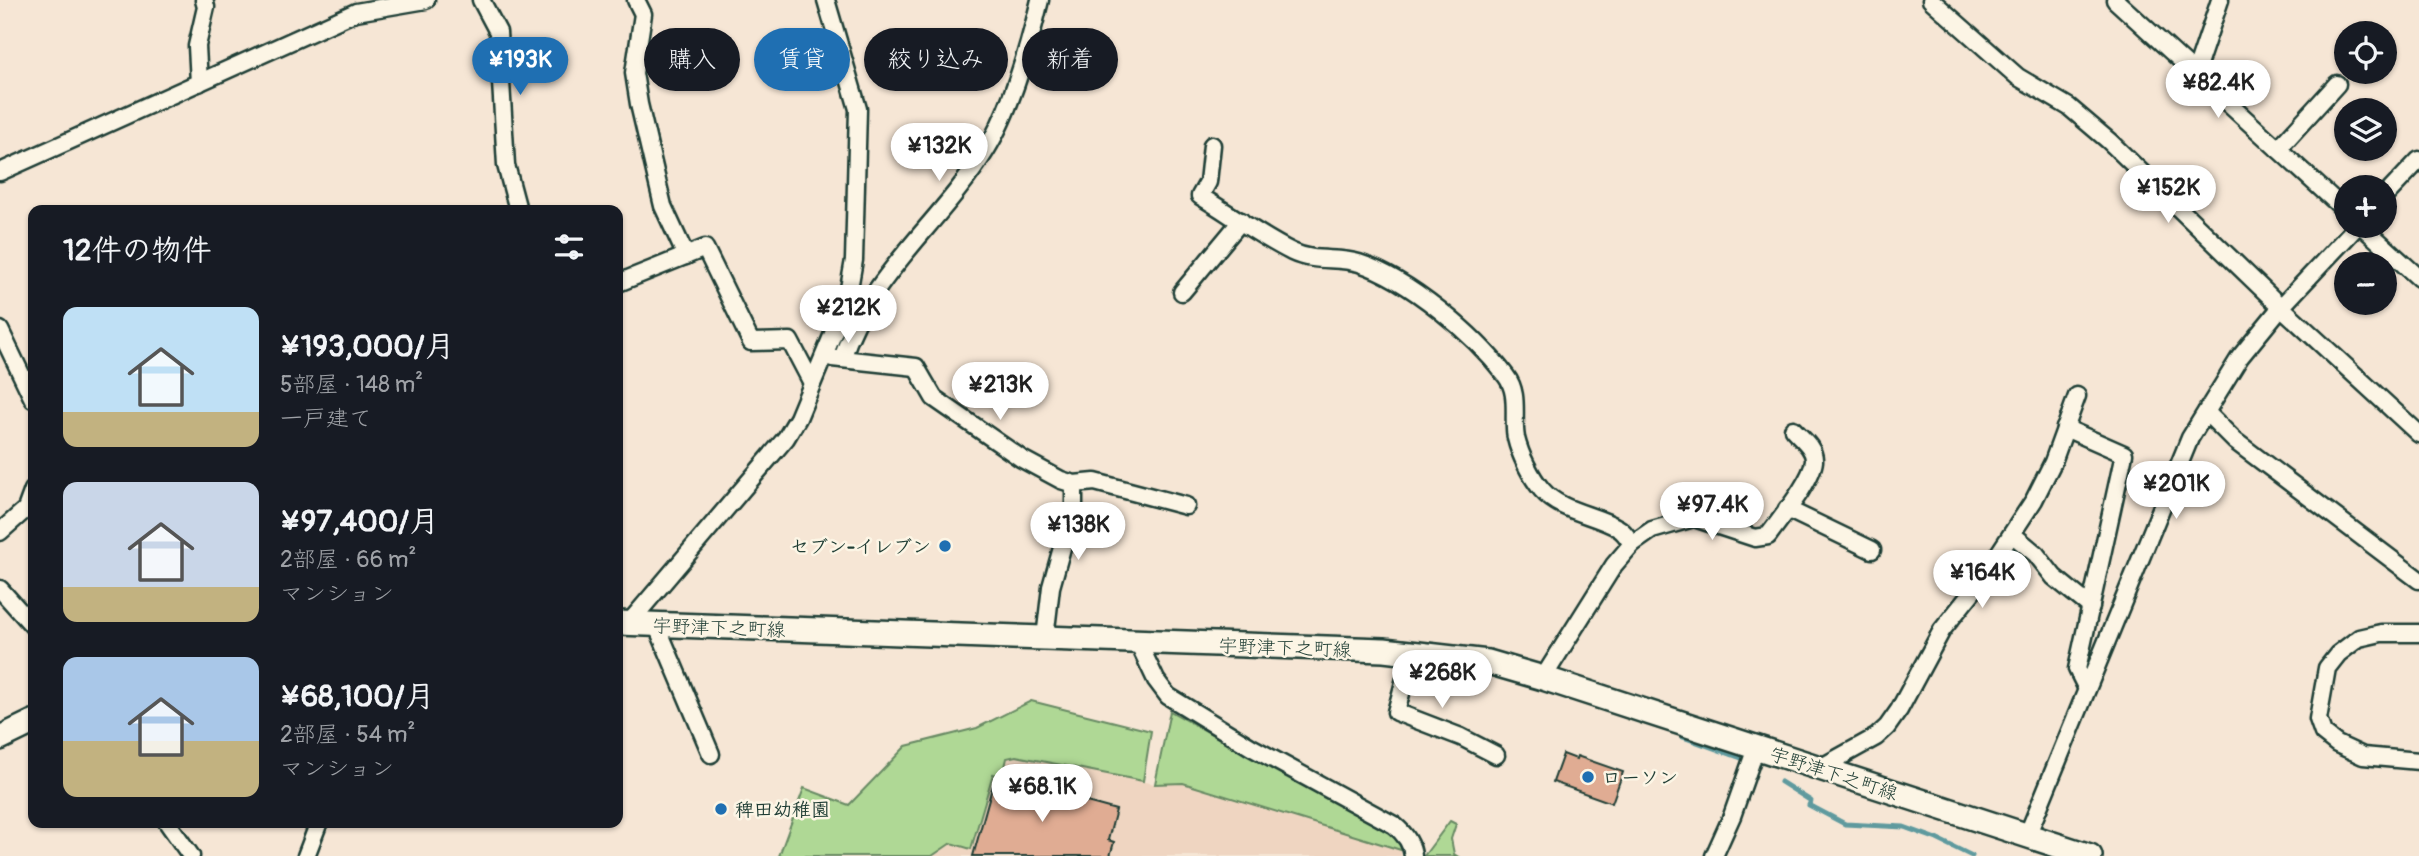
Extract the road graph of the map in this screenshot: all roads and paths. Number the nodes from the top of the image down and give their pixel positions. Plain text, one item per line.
1 (204, 0) edge
2 (426, 0) edge
3 (481, 0) edge
4 (636, 0) edge
5 (826, 0) edge
6 (1040, 0) edge
7 (1931, 0) edge
8 (2115, 0) edge
9 (2220, 0) edge
10 (2195, 74) junction
11 (199, 83) junction
12 (2337, 84) dead end
13 (1212, 145) dead end
14 (2278, 149) junction
15 (2419, 160) edge
16 (0, 172) edge
17 (2397, 183) edge
18 (2334, 200) edge
19 (517, 205) edge
20 (1241, 221) junction
21 (2348, 238) edge
22 (2374, 238) edge
23 (685, 256) junction
24 (2419, 278) edge
25 (623, 282) edge
26 (1182, 292) dead end
27 (2281, 307) junction
28 (0, 330) edge
29 (823, 357) junction
30 (842, 359) junction
31 (812, 383) junction
32 (28, 389) edge
33 (2077, 396) dead end
34 (2207, 412) junction
35 (2065, 428) junction
36 (1793, 429) dead end
37 (2419, 434) edge
38 (1074, 484) junction
39 (28, 504) edge
40 (1186, 506) dead end
41 (1787, 509) junction
42 (0, 532) edge
43 (2012, 534) junction
44 (1632, 544) junction
45 (1872, 550) dead end
46 (2419, 580) edge
47 (0, 589) edge
48 (2091, 607) junction
49 (28, 616) edge
50 (623, 623) edge
51 (656, 624) junction
52 (2419, 633) edge
53 (1045, 638) junction
54 (1138, 642) junction
55 (1412, 653) junction
56 (1543, 678) junction
57 (2087, 689) junction
58 (28, 724) edge
59 (0, 738) edge
60 (1756, 748) junction
61 (711, 754) dead end
62 (1496, 755) dead end
63 (2419, 761) edge
64 (1820, 768) junction
65 (171, 828) edge
66 (317, 828) edge
67 (2027, 836) junction
68 (191, 856) edge
69 (306, 856) edge
70 (1413, 856) edge
71 (1714, 856) edge
72 (2090, 856) edge

1 - 11 street
2 - 11 street
3 - 19 street
4 - 23 street
5 - 29 street
6 - 30 street
7 - 27 street
8 - 10 street
9 - 10 street
10 - 14 street
11 - 16 street
12 - 14 street
13 - 20 street
14 - 18 street
15 - 17 street
20 - 26 street
20 - 44 street
21 - 27 street
22 - 24 street
23 - 25 street
23 - 31 street
27 - 34 street
27 - 37 street
28 - 32 street
29 - 30 street
29 - 31 street
30 - 38 street
31 - 50 street
33 - 35 street
34 - 46 street
34 - 57 street
35 - 43 street
35 - 48 street
36 - 41 street
38 - 40 street
38 - 53 street
39 - 42 street
41 - 44 street
41 - 45 street
43 - 48 street
43 - 64 street
44 - 56 street
47 - 49 street
48 - 57 street
50 - 51 main road, 宇野津下之町線
51 - 53 main road, 宇野津下之町線
51 - 61 street
52 - 63 street
53 - 54 main road, 宇野津下之町線
54 - 55 main road, 宇野津下之町線
54 - 70 street
55 - 56 main road, 宇野津下之町線
55 - 62 street
56 - 60 main road, 宇野津下之町線
57 - 67 street
58 - 59 main road
60 - 64 main road, 宇野津下之町線
60 - 71 street
64 - 67 main road, 宇野津下之町線
65 - 68 street
66 - 69 street
67 - 72 main road, 宇野津下之町線

